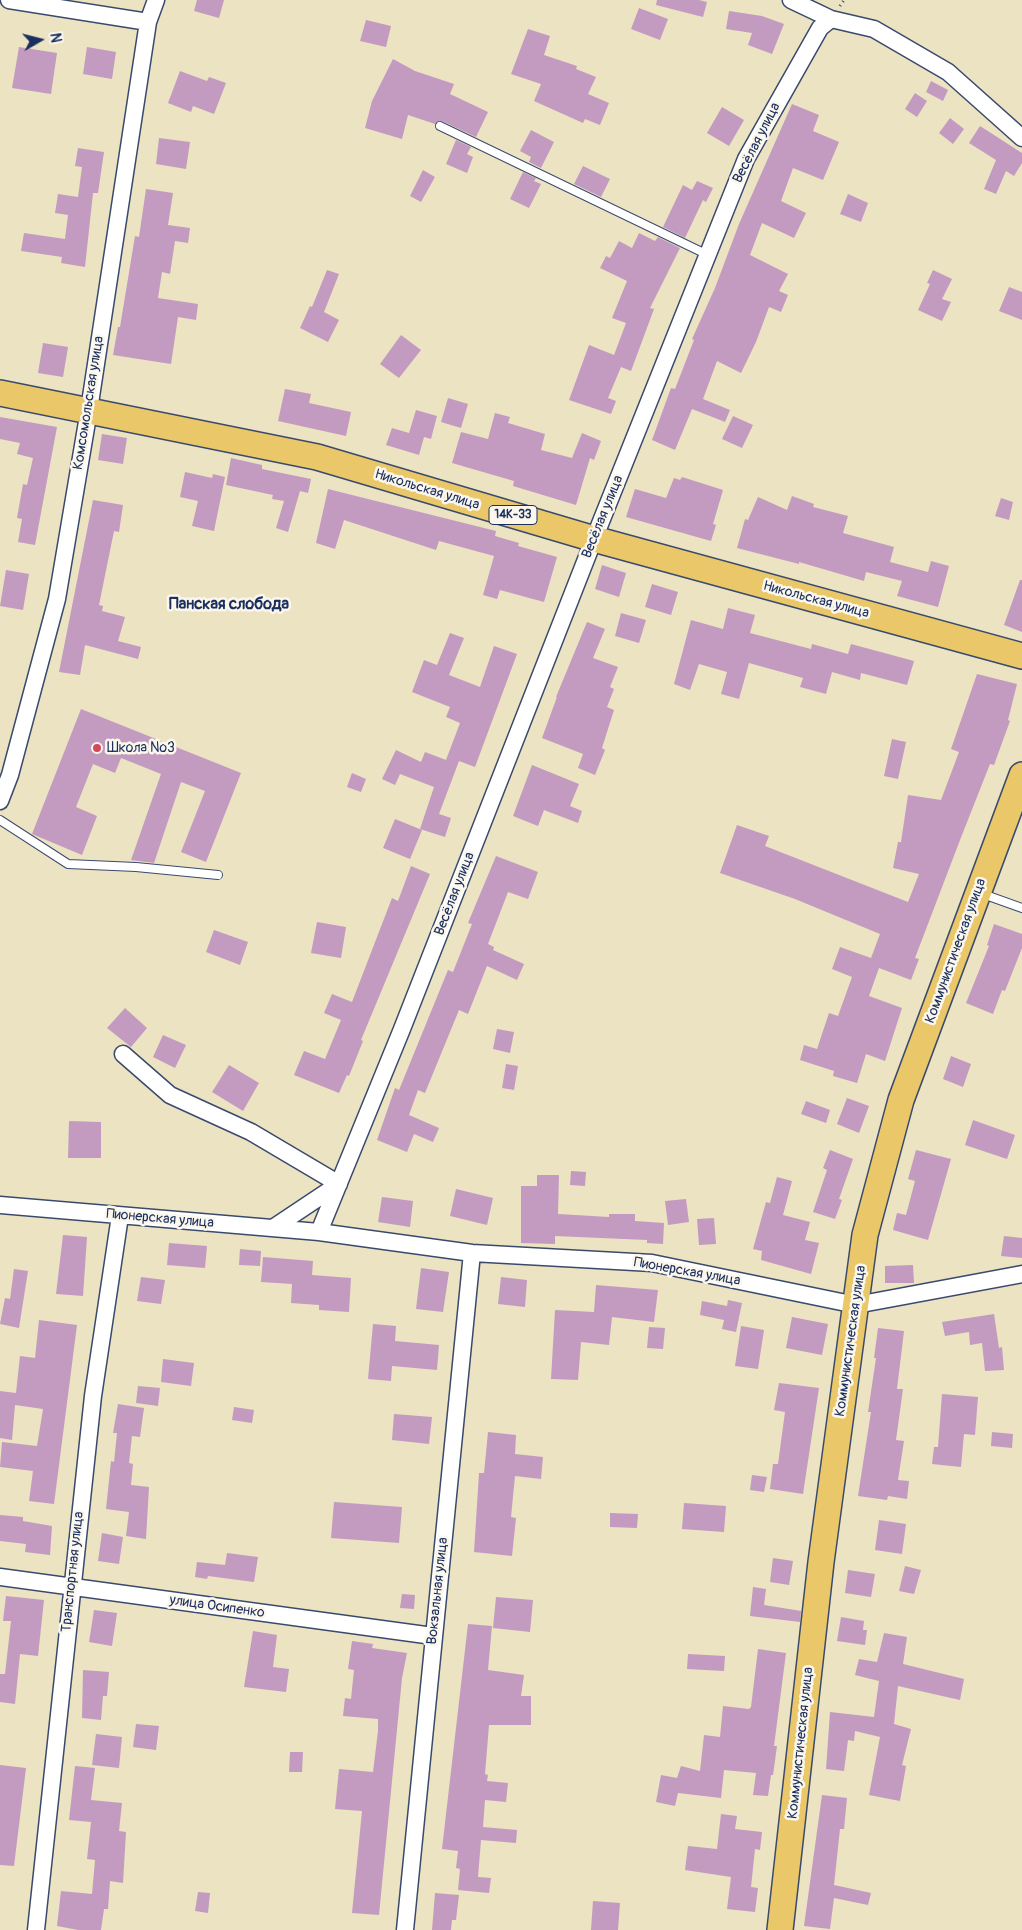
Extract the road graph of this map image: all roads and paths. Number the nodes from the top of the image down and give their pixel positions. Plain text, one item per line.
1 (9, 0) edge
2 (156, 0) edge
3 (791, 0) edge
4 (831, 19) junction
5 (148, 22) junction
6 (440, 126) dead end
7 (1022, 138) edge
8 (706, 254) junction
9 (0, 393) edge
10 (89, 410) junction
11 (594, 539) junction
12 (1022, 656) edge
13 (5, 774) edge
14 (1022, 775) edge
15 (0, 801) edge
16 (0, 820) edge
17 (218, 875) dead end
18 (978, 892) junction
19 (1022, 908) edge
20 (123, 1054) dead end
21 (339, 1184) junction
22 (0, 1205) edge
23 (120, 1216) junction
24 (273, 1228) junction
25 (319, 1232) junction
26 (472, 1253) junction
27 (1022, 1274) edge
28 (856, 1305) junction
29 (0, 1577) edge
30 (71, 1588) junction
31 (433, 1636) junction
32 (36, 1930) edge
33 (405, 1930) edge
34 (780, 1930) edge

1 - 5 street
2 - 5 street, Комсомольская улица
3 - 4 street
4 - 7 street
4 - 8 street, Весёлая улица
5 - 10 street, Комсомольская улица
6 - 8 lane
8 - 11 street, Весёлая улица
9 - 10 main road, Никольская улица / 14К-33
10 - 11 main road, Никольская улица / 14К-33
10 - 13 street, Комсомольская улица
11 - 12 main road, Никольская улица / 14К-33
11 - 21 street, Весёлая улица
13 - 15 street, Комсомольская улица
14 - 18 main road, Коммунистическая улица
16 - 17 lane
18 - 19 lane
18 - 28 main road, Коммунистическая улица
20 - 21 street
21 - 24 street
21 - 25 street
22 - 23 street, Пионерская улица
23 - 24 street, Пионерская улица
23 - 30 street, Транспортная улица
24 - 25 street, Пионерская улица
25 - 26 street, Пионерская улица
26 - 28 street, Пионерская улица
26 - 31 street, Вокзальная улица
27 - 28 street, Пионерская улица
28 - 34 main road, Коммунистическая улица
29 - 30 street, улица Осипенко
30 - 31 street, улица Осипенко
30 - 32 street, Транспортная улица
31 - 33 street, Вокзальная улица

